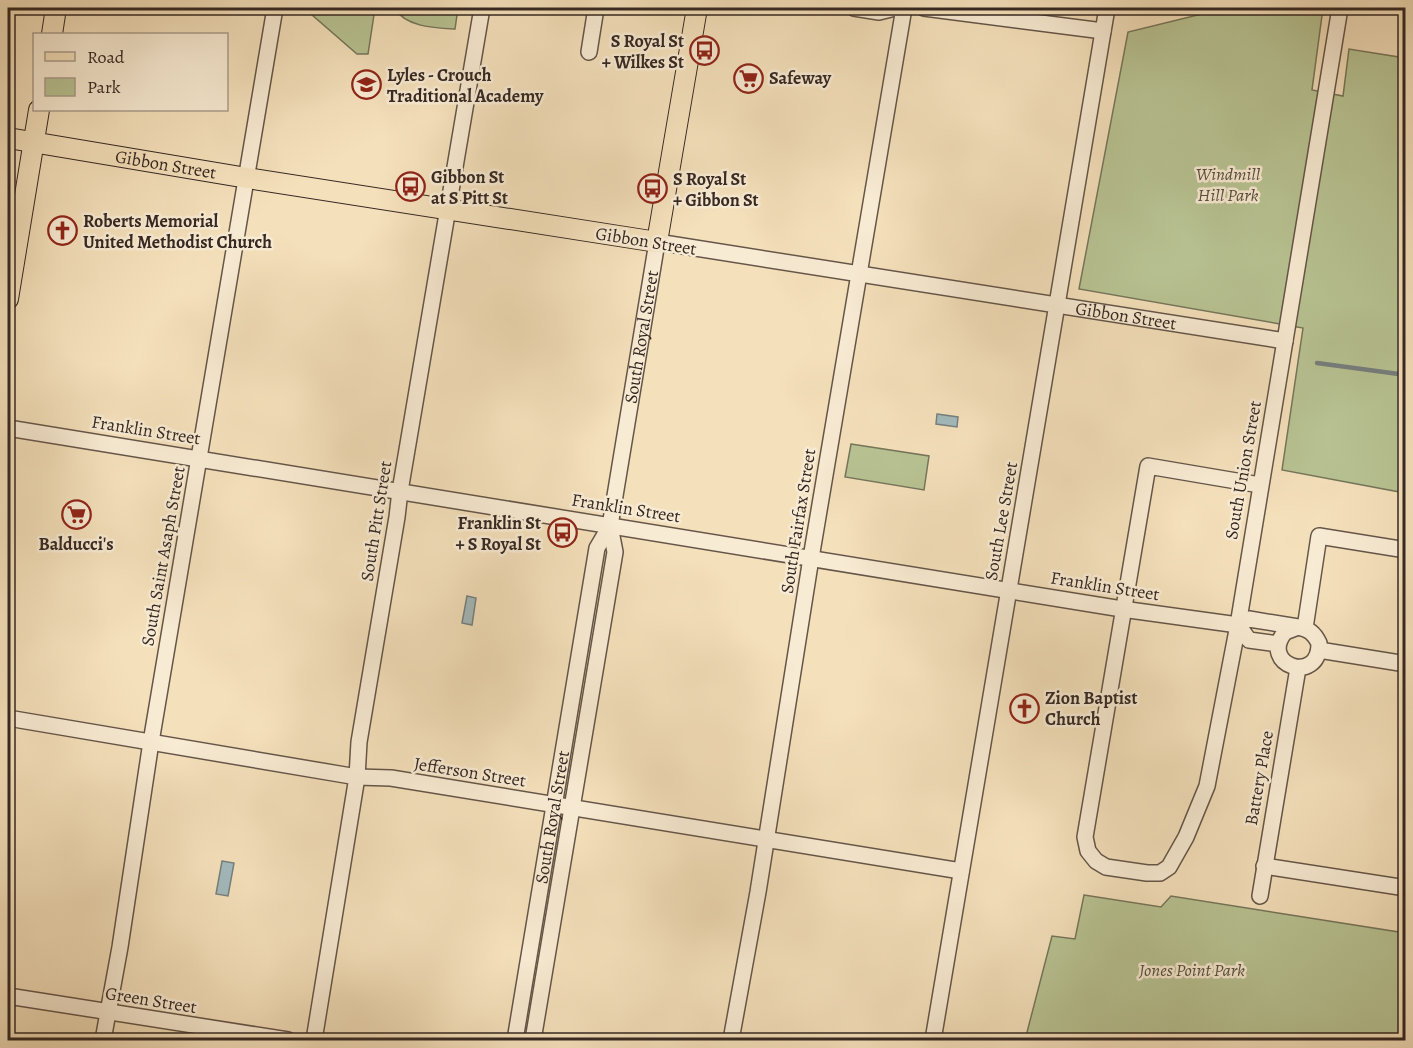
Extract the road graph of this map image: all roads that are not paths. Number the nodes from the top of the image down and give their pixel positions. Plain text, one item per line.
1 (56, 8) edge
2 (275, 8) edge
3 (482, 8) edge
4 (596, 8) edge
5 (697, 8) edge
6 (854, 8) edge
7 (895, 8) edge
8 (904, 8) edge
9 (924, 8) edge
10 (1107, 8) edge
11 (1340, 8) edge
12 (1103, 31) junction
13 (52, 33) edge
14 (589, 52) dead end
15 (39, 111) edge
16 (8, 138) edge
17 (34, 142) junction
18 (247, 178) junction
19 (448, 210) junction
20 (657, 242) junction
21 (859, 274) junction
22 (8, 299) edge
23 (1058, 305) junction
24 (1285, 341) junction
25 (8, 428) edge
26 (200, 459) junction
27 (1260, 485) junction
28 (400, 491) junction
29 (610, 526) junction
30 (1406, 549) edge
31 (811, 558) junction
32 (1009, 590) junction
33 (1122, 609) junction
34 (1238, 625) junction
35 (1302, 627) junction
36 (1278, 644) junction
37 (1319, 650) junction
38 (1406, 664) edge
39 (1298, 668) junction
40 (8, 718) edge
41 (151, 742) junction
42 (357, 777) junction
43 (554, 805) junction
44 (572, 808) junction
45 (766, 840) junction
46 (1264, 866) junction
47 (961, 871) junction
48 (1406, 888) edge
49 (1260, 896) dead end
50 (8, 996) edge
51 (108, 1012) junction
52 (103, 1041) edge
53 (288, 1041) edge
54 (314, 1041) edge
55 (514, 1041) edge
56 (533, 1041) edge
57 (731, 1041) edge
58 (933, 1041) edge

1 - 13 main road
2 - 18 street, South Saint Asaph Street
3 - 19 street, South Pitt Street
4 - 14 street
5 - 20 main road, South Royal Street
6 - 7 street
8 - 21 street, South Fairfax Street
9 - 12 street
10 - 12 street, South Lee Street
11 - 24 street, South Union Street
12 - 23 street, South Lee Street
15 - 17 main road
16 - 17 main road, Gibbon Street
17 - 18 main road, Gibbon Street
17 - 22 main road
18 - 19 main road, Gibbon Street
18 - 26 street, South Saint Asaph Street
19 - 20 main road, Gibbon Street
19 - 28 street, South Pitt Street
20 - 21 street, Gibbon Street
20 - 29 street, South Royal Street
21 - 23 street, Gibbon Street
21 - 31 street, South Fairfax Street
23 - 24 street, Gibbon Street
23 - 32 street, South Lee Street
24 - 27 street, South Union Street
25 - 26 street, Franklin Street
26 - 28 street, Franklin Street
26 - 41 street, South Saint Asaph Street
27 - 33 street
27 - 34 street, South Union Street
28 - 29 street, Franklin Street
28 - 42 street, South Pitt Street
29 - 31 street, Franklin Street
29 - 43 street, South Royal Street
29 - 44 street, South Royal Street
30 - 35 street
31 - 32 street, Franklin Street
31 - 45 street, South Fairfax Street
32 - 33 street, Franklin Street
32 - 47 street, South Lee Street
33 - 34 street, Franklin Street
33 - 34 street, South Union Street
34 - 35 street, Franklin Street
34 - 36 street, Franklin Street
35 - 36 street
35 - 37 street
36 - 39 street
37 - 38 street
37 - 39 street
39 - 46 street, Battery Place
40 - 41 street, Jefferson Street
41 - 42 street, Jefferson Street
41 - 51 street, South Saint Asaph Street
42 - 43 street, Jefferson Street
42 - 54 street, South Pitt Street
43 - 44 street, Jefferson Street
43 - 55 street, South Royal Street
44 - 45 street, Jefferson Street
44 - 56 street, South Royal Street
45 - 47 street, Jefferson Street
45 - 57 street, South Fairfax Street
46 - 48 street
46 - 49 street, Battery Place
47 - 58 street, South Lee Street
50 - 51 street, Green Street
51 - 52 street, South Saint Asaph Street
51 - 53 street, Green Street

